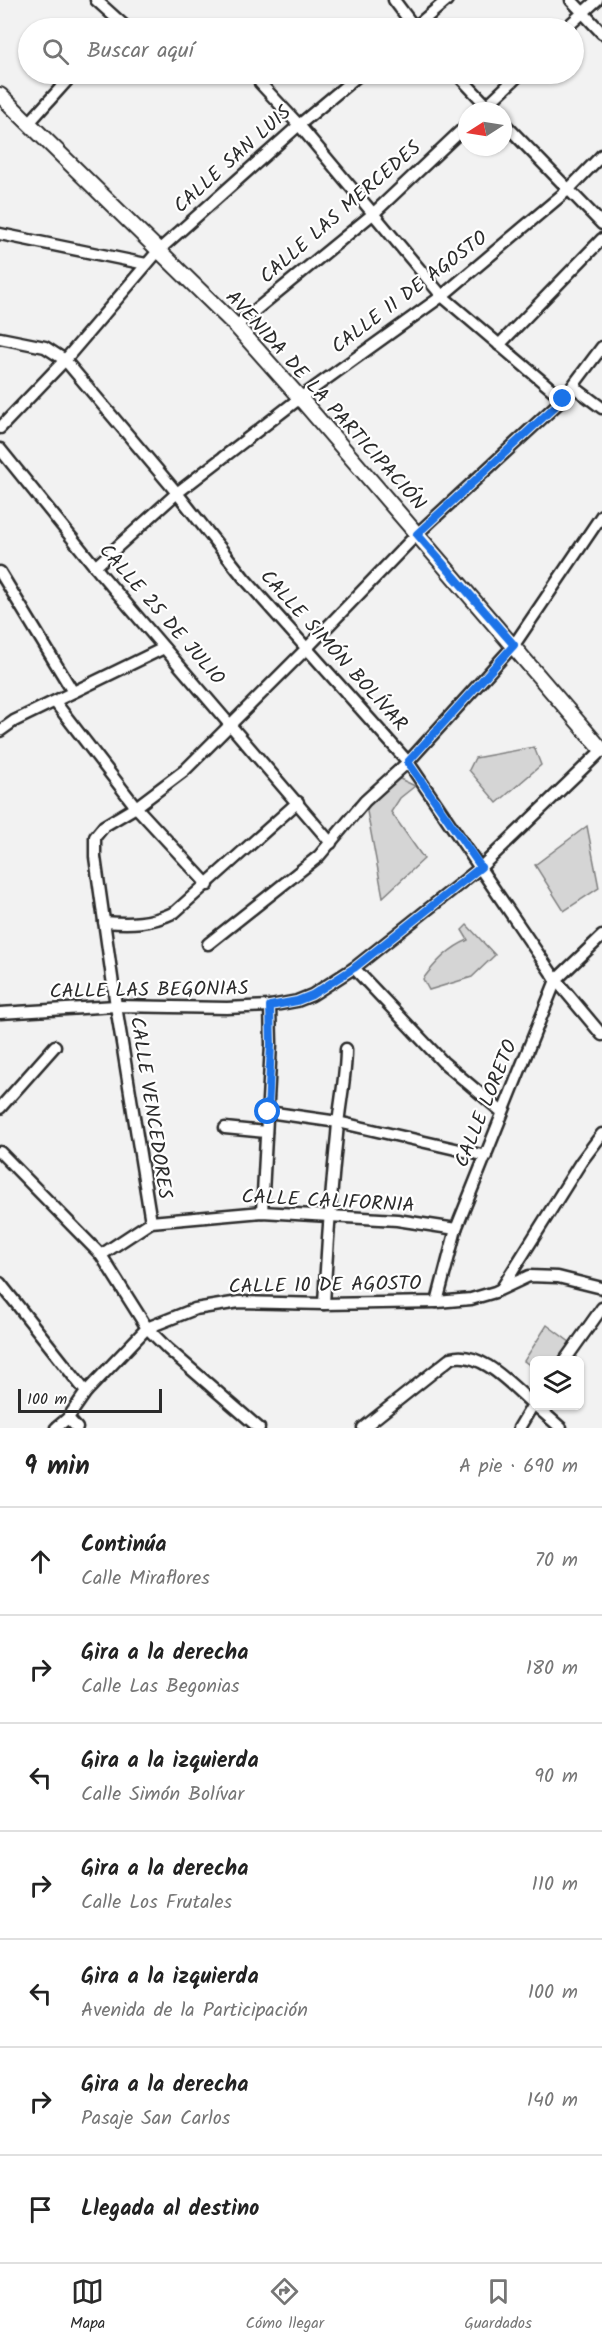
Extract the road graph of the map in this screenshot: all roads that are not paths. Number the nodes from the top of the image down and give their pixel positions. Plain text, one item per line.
1 (394, 0) edge
2 (447, 0) edge
3 (571, 0) edge
4 (597, 0) edge
5 (100, 1) edge
6 (582, 12) junction
7 (111, 18) edge
8 (407, 18) edge
9 (426, 18) edge
10 (576, 18) edge
11 (602, 33) edge
12 (63, 84) edge
13 (261, 84) edge
14 (348, 84) edge
15 (466, 84) edge
16 (511, 84) edge
17 (0, 95) edge
18 (481, 102) edge
19 (494, 102) edge
20 (29, 123) junction
21 (299, 125) junction
22 (512, 131) edge
23 (458, 134) edge
24 (602, 155) edge
25 (569, 189) junction
26 (374, 213) junction
27 (602, 224) edge
28 (0, 234) edge
29 (602, 238) edge
30 (159, 250) junction
31 (146, 264) junction
32 (442, 296) junction
33 (236, 326) junction
34 (0, 338) edge
35 (499, 345) junction
36 (602, 347) edge
37 (65, 360) junction
38 (574, 387) junction
39 (300, 398) junction
40 (563, 399) junction
41 (602, 408) edge
42 (0, 428) edge
43 (0, 449) edge
44 (177, 493) junction
45 (602, 515) edge
46 (417, 534) junction
47 (95, 567) junction
48 (0, 572) edge
49 (514, 645) junction
50 (164, 648) junction
51 (308, 648) junction
52 (73, 692) junction
53 (55, 702) junction
54 (232, 725) junction
55 (0, 731) edge
56 (602, 750) edge
57 (408, 762) junction
58 (298, 802) junction
59 (136, 807) junction
60 (332, 843) junction
61 (481, 867) junction
62 (208, 885) junction
63 (104, 922) junction
64 (602, 936) edge
65 (208, 944) dead end
66 (354, 968) junction
67 (556, 980) junction
68 (116, 1006) junction
69 (270, 1006) junction
70 (0, 1013) edge
71 (602, 1035) edge
72 (56, 1046) dead end
73 (346, 1049) dead end
74 (0, 1108) edge
75 (268, 1112) junction
76 (502, 1112) junction
77 (338, 1122) junction
78 (225, 1128) dead end
79 (266, 1132) junction
80 (602, 1134) edge
81 (0, 1152) edge
82 (486, 1156) junction
83 (262, 1212) junction
84 (328, 1217) junction
85 (151, 1221) junction
86 (456, 1229) junction
87 (101, 1255) junction
88 (0, 1283) edge
89 (502, 1288) junction
90 (602, 1288) edge
91 (437, 1302) junction
92 (324, 1304) junction
93 (602, 1308) edge
94 (147, 1328) junction
95 (568, 1356) edge
96 (86, 1392) junction
97 (530, 1400) edge
98 (531, 1410) edge
99 (542, 1410) edge
100 (68, 1418) junction
101 (56, 1428) edge
102 (77, 1428) edge
103 (259, 1428) edge
104 (363, 1428) edge
105 (519, 1428) edge
106 (561, 1428) edge

1 - 8 street
2 - 9 street
3 - 6 street
4 - 6 street
5 - 7 street
6 - 10 street
6 - 11 street
12 - 20 street
13 - 21 street
14 - 21 street, CALLE SAN LUIS
15 - 18 street
16 - 19 street
17 - 20 main road, AVENIDA DE LA PARTICIPACIÓN
20 - 30 main road, AVENIDA DE LA PARTICIPACIÓN
21 - 26 street
21 - 30 street, CALLE SAN LUIS
22 - 25 street
23 - 26 street, CALLE LAS MERCEDES
24 - 25 street, CALLE 11 DE AGOSTO
25 - 27 street
25 - 32 street, CALLE 11 DE AGOSTO
26 - 32 street
26 - 33 street, CALLE LAS MERCEDES
28 - 31 street
29 - 35 street
30 - 31 street, CALLE SAN LUIS
30 - 33 main road, AVENIDA DE LA PARTICIPACIÓN
31 - 37 street, CALLE SAN LUIS
32 - 35 street
32 - 39 street, CALLE 11 DE AGOSTO
33 - 39 main road, AVENIDA DE LA PARTICIPACIÓN
34 - 37 street
35 - 40 street
36 - 38 street
37 - 42 street, CALLE SAN LUIS
37 - 44 street, CALLE SIMÓN BOLÍVAR
38 - 40 street
38 - 41 street
39 - 44 street, CALLE 11 DE AGOSTO
39 - 46 main road, AVENIDA DE LA PARTICIPACIÓN
40 - 46 street
43 - 47 street, CALLE 25 DE JULIO
44 - 47 street, CALLE 11 DE AGOSTO
44 - 51 street, CALLE SIMÓN BOLÍVAR
45 - 49 street
46 - 49 main road, AVENIDA DE LA PARTICIPACIÓN
46 - 51 street
47 - 50 street, CALLE 25 DE JULIO
48 - 52 street
49 - 56 main road, AVENIDA DE LA PARTICIPACIÓN
49 - 57 street
50 - 52 street
50 - 54 street, CALLE 25 DE JULIO
51 - 54 street
51 - 57 street, CALLE SIMÓN BOLÍVAR
52 - 53 street
53 - 55 street
53 - 59 street
54 - 58 street, CALLE 25 DE JULIO
54 - 59 street
56 - 61 street, CALLE LAS BEGONIAS
57 - 60 street
57 - 61 street, CALLE SIMÓN BOLÍVAR
58 - 60 street, CALLE 25 DE JULIO
58 - 62 street
59 - 62 street
59 - 63 street, CALLE VENCEDORES
60 - 65 street
61 - 66 street, CALLE LAS BEGONIAS
61 - 67 street, CALLE SIMÓN BOLÍVAR
62 - 63 street
63 - 68 street, CALLE VENCEDORES
64 - 67 street, CALLE LORETO
66 - 69 street, CALLE LAS BEGONIAS
66 - 76 street
67 - 71 street, CALLE SIMÓN BOLÍVAR
67 - 76 street, CALLE LORETO
68 - 69 street, CALLE LAS BEGONIAS
68 - 70 street, CALLE LAS BEGONIAS
68 - 85 street, CALLE VENCEDORES
69 - 75 street
72 - 74 street
73 - 77 street
75 - 77 street
75 - 79 street
76 - 82 street, CALLE LORETO
77 - 82 street
77 - 84 street
78 - 79 street
79 - 83 street
80 - 89 street
81 - 87 street
82 - 86 street, CALLE LORETO
83 - 84 street, CALLE CALIFORNIA
83 - 85 street, CALLE CALIFORNIA
84 - 86 street, CALLE CALIFORNIA
84 - 92 street
85 - 87 street, CALLE CALIFORNIA
86 - 91 street, CALLE LORETO
87 - 94 street
88 - 96 street
89 - 90 street, CALLE 10 DE AGOSTO
89 - 91 street, CALLE 10 DE AGOSTO
91 - 92 street, CALLE 10 DE AGOSTO
92 - 94 street, CALLE 10 DE AGOSTO
93 - 95 street
94 - 96 street, CALLE 10 DE AGOSTO
94 - 103 street
96 - 100 street, CALLE 10 DE AGOSTO
97 - 104 street
98 - 105 street
99 - 106 street
100 - 101 street, CALLE 10 DE AGOSTO
100 - 102 street

